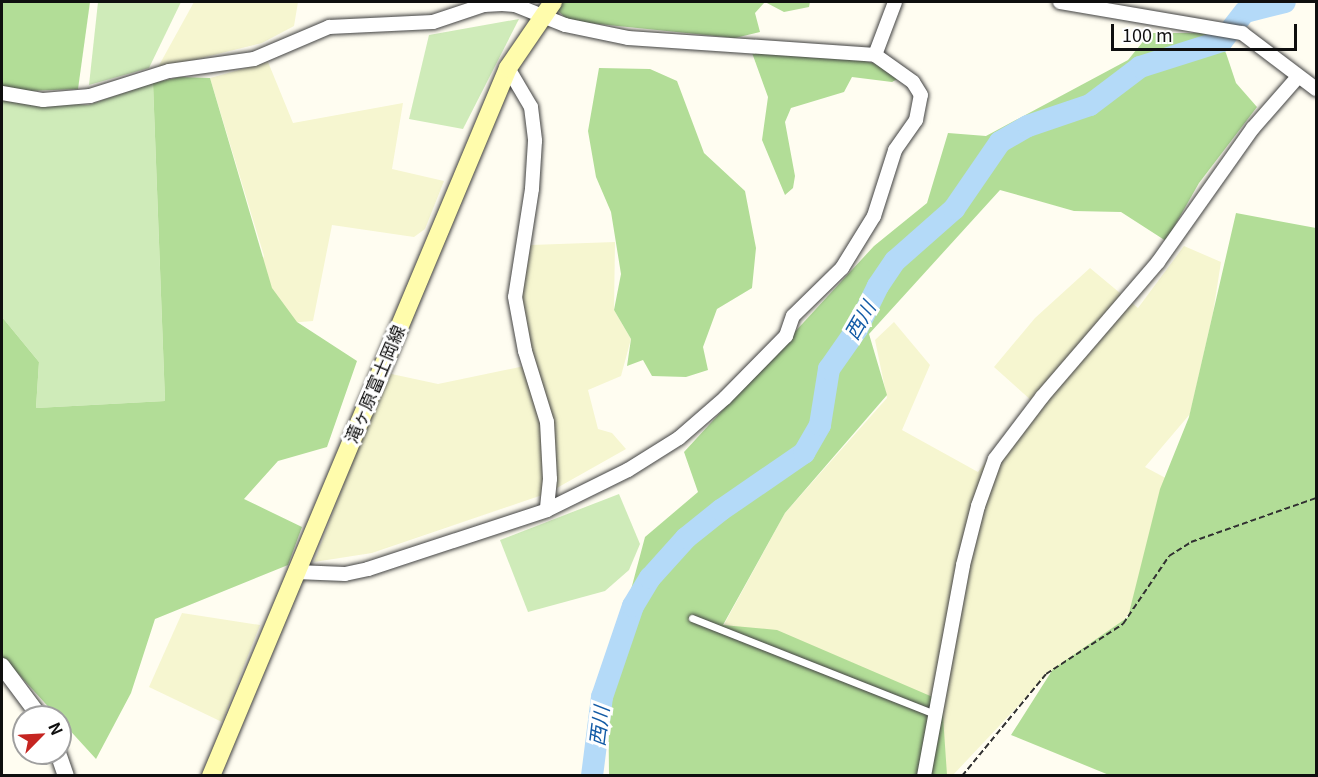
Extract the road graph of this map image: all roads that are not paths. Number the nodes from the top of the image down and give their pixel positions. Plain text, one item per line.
1 (554, 2) edge
2 (896, 2) edge
3 (1060, 2) edge
4 (1101, 5) edge
5 (542, 17) junction
6 (875, 56) junction
7 (508, 68) junction
8 (1297, 78) junction
9 (1317, 89) edge
10 (2, 93) edge
11 (547, 510) junction
12 (296, 572) junction
13 (692, 618) dead end
14 (2, 666) edge
15 (31, 705) edge
16 (935, 714) junction
17 (211, 776) edge
18 (924, 776) edge

1 - 5 main road, 滝ヶ原富士岡線
2 - 6 street
3 - 4 street
4 - 8 street
5 - 6 street
5 - 7 main road, 滝ヶ原富士岡線
5 - 10 street
6 - 11 street
7 - 11 street
7 - 12 main road, 滝ヶ原富士岡線
8 - 9 street
8 - 16 street
11 - 12 street
12 - 17 main road, 滝ヶ原富士岡線
13 - 16 lane
14 - 15 street
16 - 18 street

